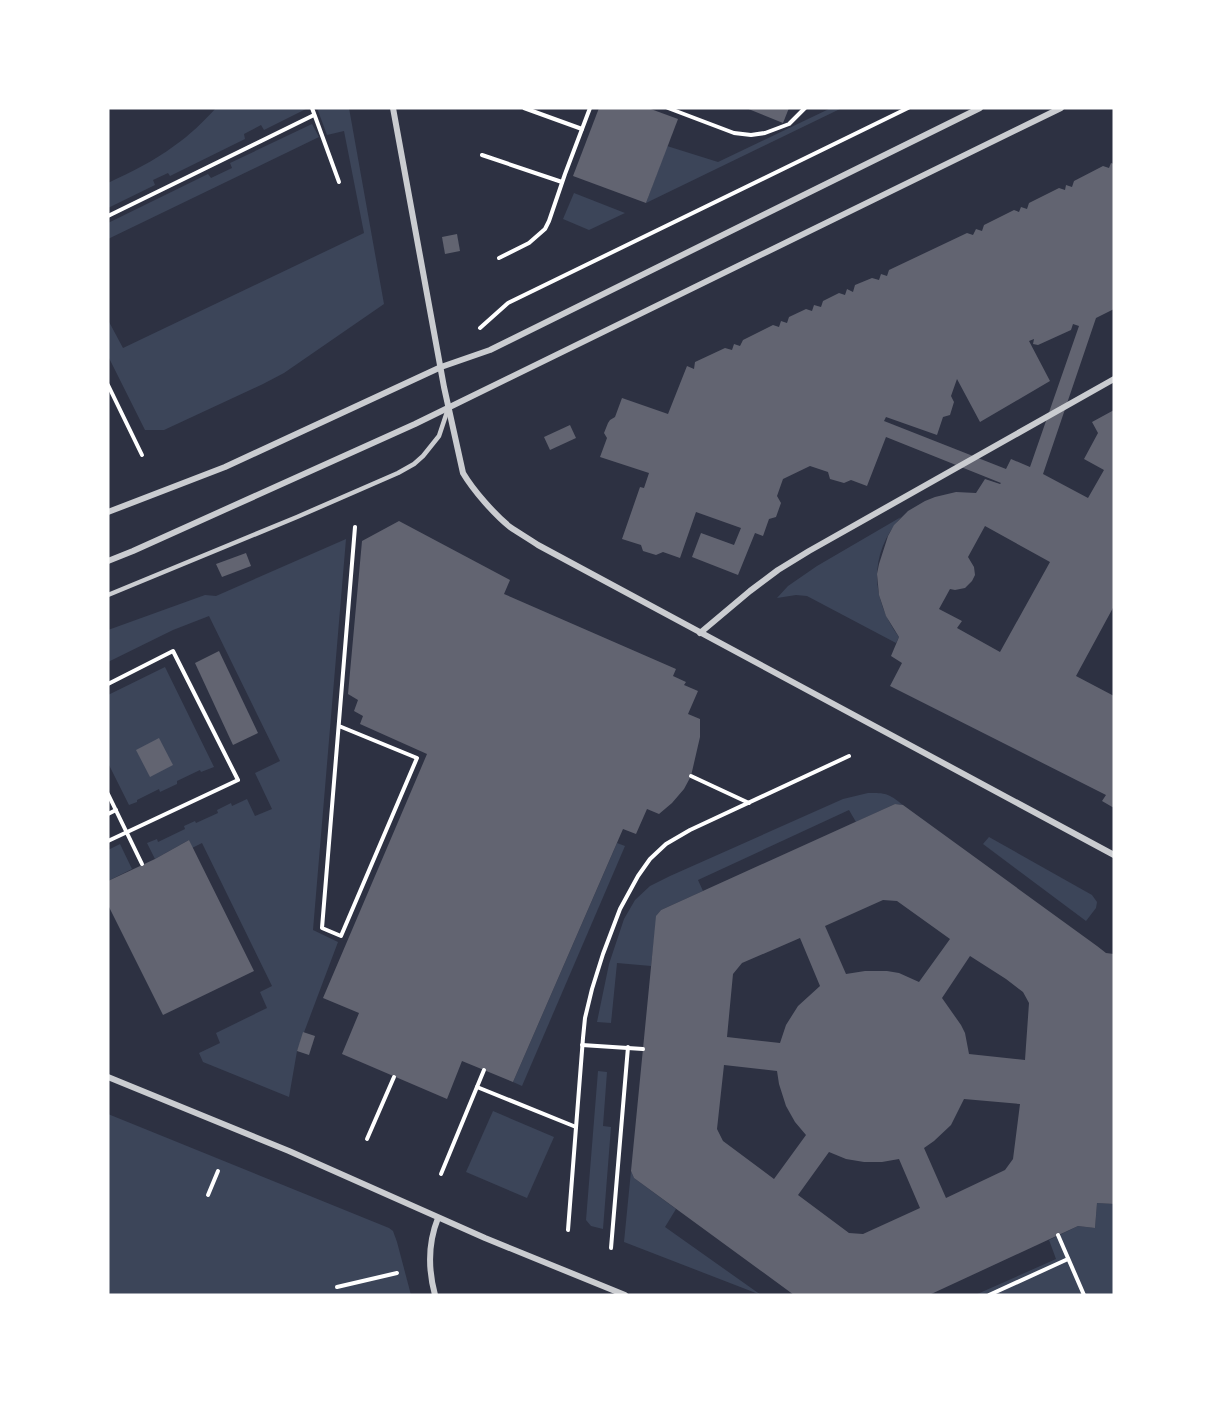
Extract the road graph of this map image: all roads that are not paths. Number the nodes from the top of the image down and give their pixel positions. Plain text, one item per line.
1 (393, 108) edge
2 (980, 108) edge
3 (1061, 108) edge
4 (441, 367) junction
5 (1114, 379) edge
6 (448, 408) junction
7 (108, 512) edge
8 (108, 561) edge
9 (108, 595) edge
10 (700, 633) junction
11 (1114, 855) edge
12 (108, 1077) edge
13 (438, 1218) junction
14 (435, 1295) edge
15 (625, 1295) edge

1 - 4 street
2 - 4 street
3 - 6 street
4 - 6 street
4 - 7 street
5 - 10 street
6 - 8 street
6 - 9 lane
6 - 10 street
10 - 11 street
12 - 13 street
13 - 14 street
13 - 15 street

